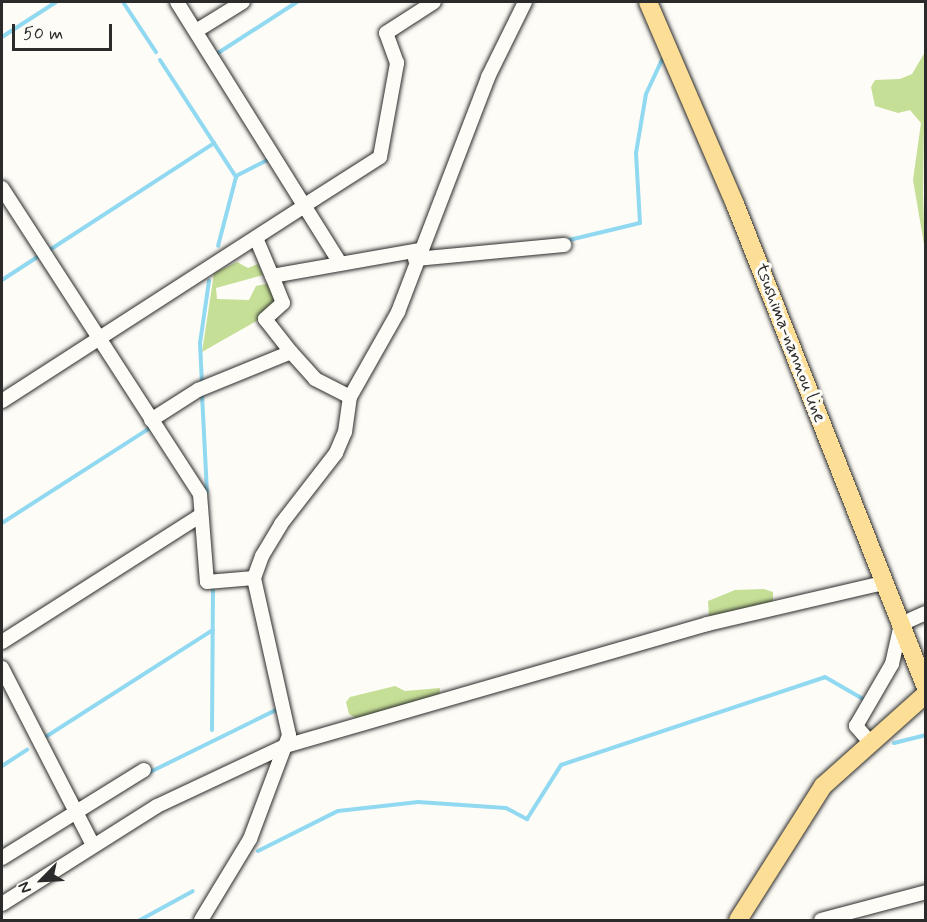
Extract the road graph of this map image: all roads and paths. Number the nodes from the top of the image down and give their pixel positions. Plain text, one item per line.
1 (177, 2) edge
2 (243, 2) edge
3 (434, 2) edge
4 (525, 2) edge
5 (648, 2) edge
6 (196, 31) junction
7 (2, 188) edge
8 (305, 206) junction
9 (256, 238) junction
10 (564, 245) dead end
11 (417, 255) junction
12 (340, 263) junction
13 (272, 276) junction
14 (98, 339) junction
15 (291, 352) junction
16 (350, 397) junction
17 (2, 401) edge
18 (152, 420) junction
19 (201, 515) junction
20 (254, 578) junction
21 (883, 583) junction
22 (926, 613) edge
23 (901, 624) junction
24 (2, 642) edge
25 (2, 668) edge
26 (926, 688) edge
27 (926, 694) edge
28 (869, 741) junction
29 (285, 746) junction
30 (144, 770) dead end
31 (75, 811) junction
32 (93, 846) junction
33 (2, 858) edge
34 (926, 892) edge
35 (2, 904) edge
36 (201, 921) edge
37 (738, 921) edge
38 (821, 921) edge

1 - 6 street
2 - 6 street
3 - 8 street
4 - 11 street
5 - 21 main road, tsushima-nannou line
6 - 8 street
7 - 14 street
8 - 9 street
8 - 12 street
9 - 13 street
9 - 14 street
10 - 11 street
11 - 12 street
11 - 16 street
12 - 13 street
13 - 15 street
14 - 17 street
14 - 18 street
15 - 16 street
15 - 18 street
16 - 20 street
18 - 19 street
19 - 20 street
19 - 24 street
20 - 29 street
21 - 23 main road, tsushima-nannou line
21 - 29 street
22 - 23 street
23 - 26 main road, tsushima-nannou line
23 - 28 street
25 - 31 street
27 - 28 main road
28 - 37 main road
29 - 32 street
29 - 36 street
30 - 31 street
31 - 32 street
31 - 33 street
32 - 35 street
34 - 38 street

